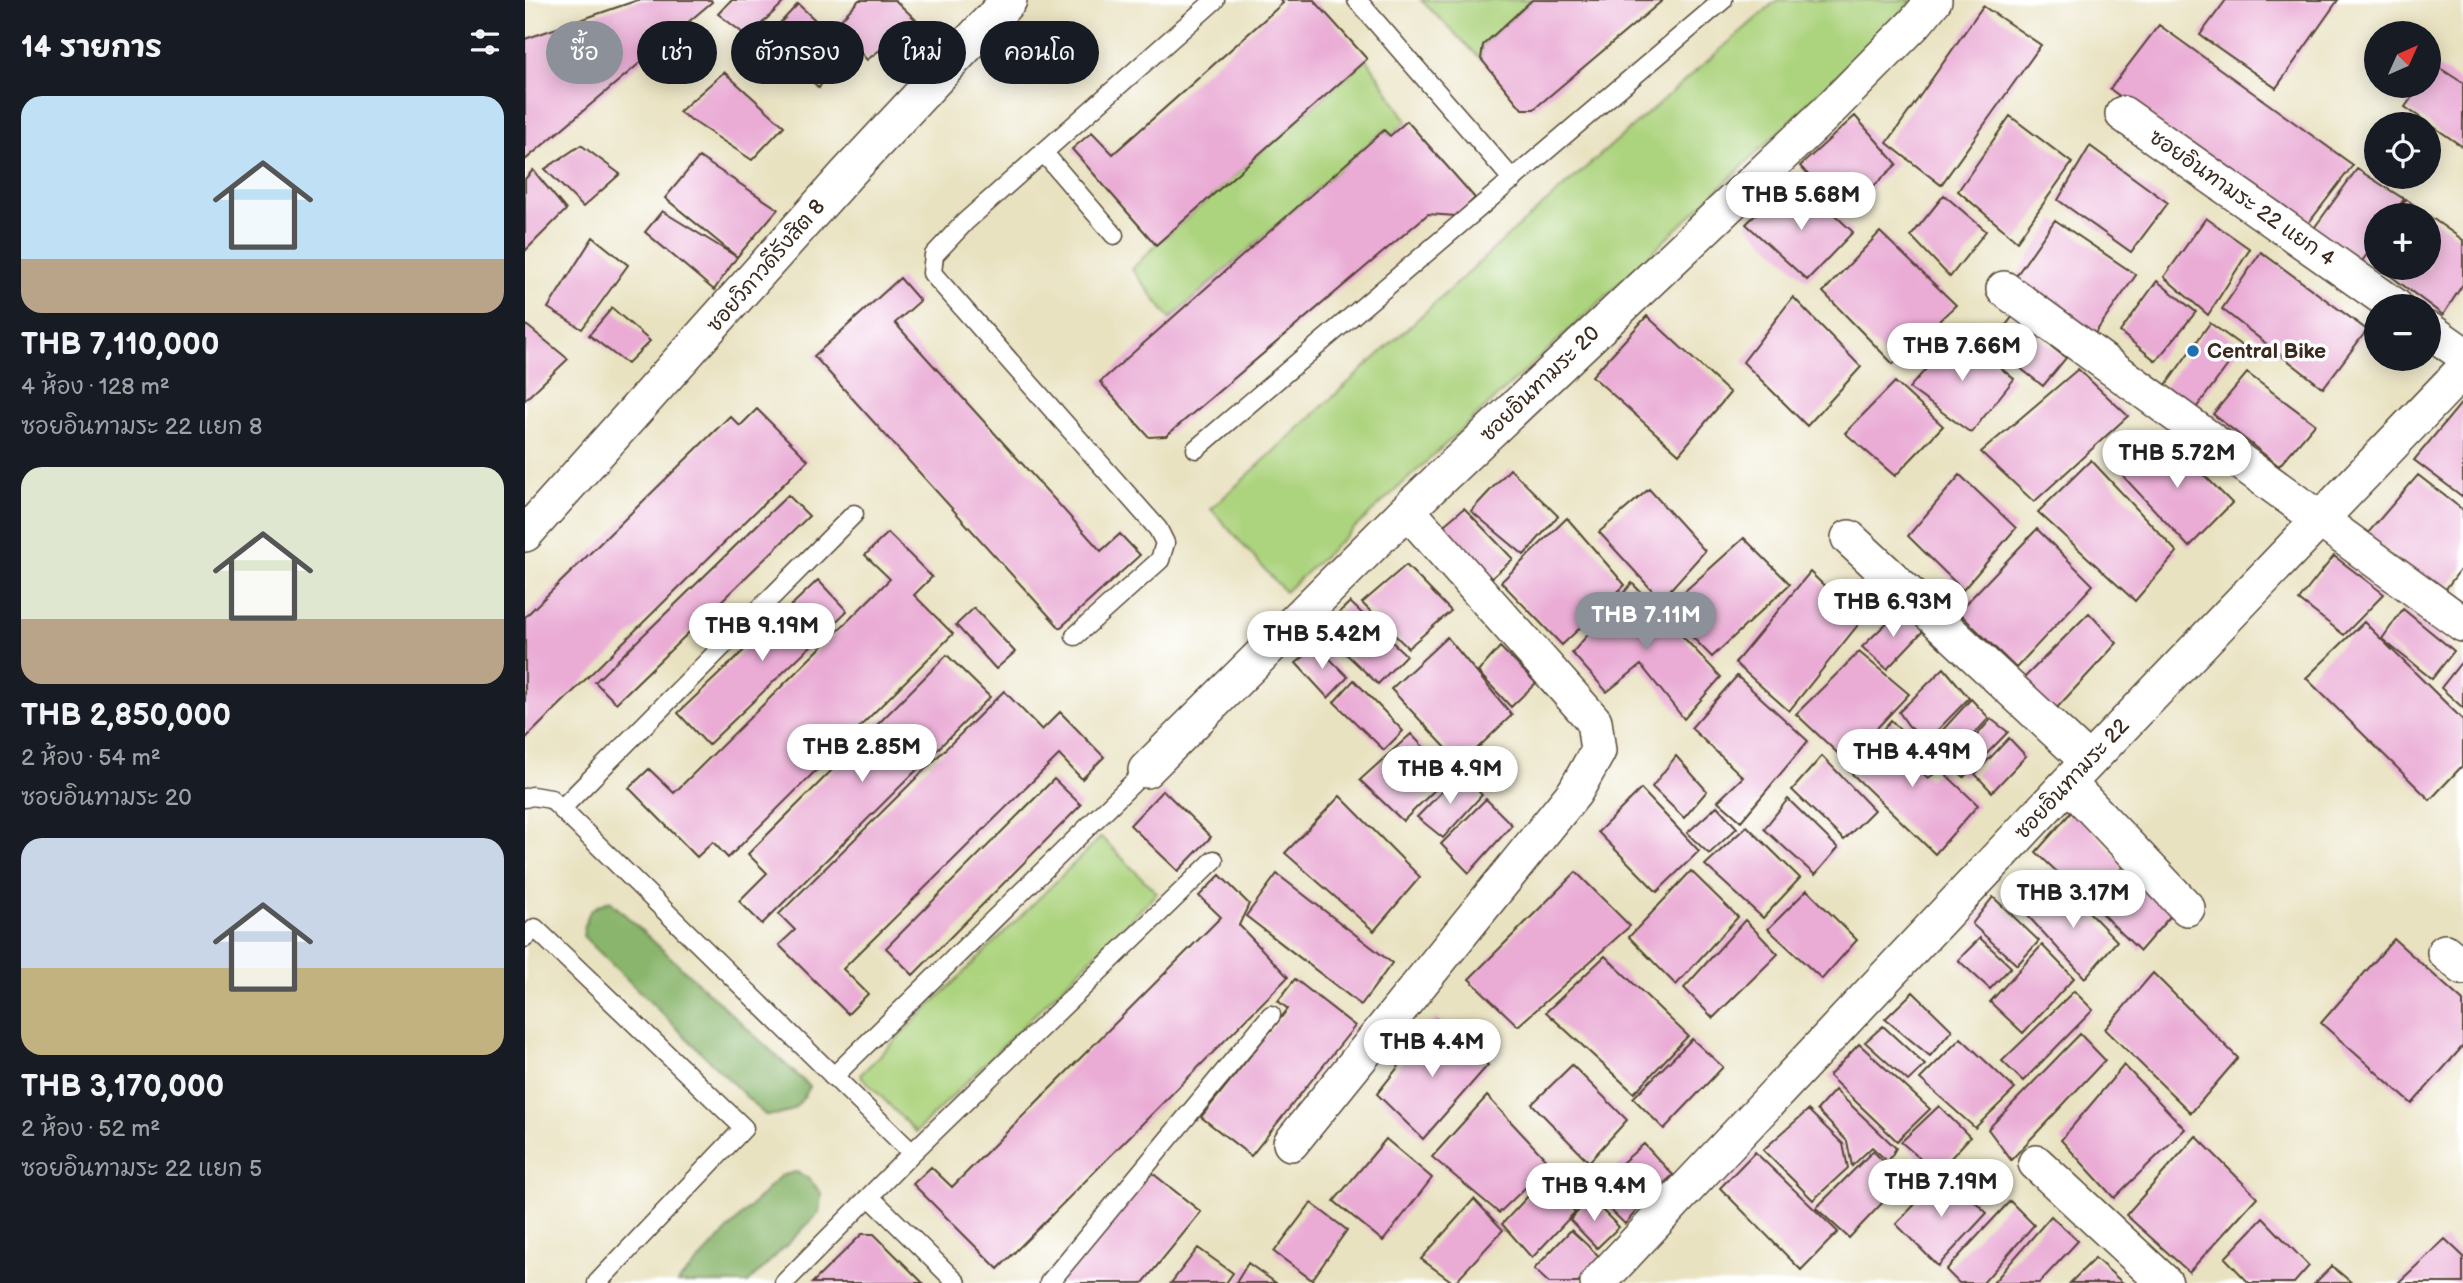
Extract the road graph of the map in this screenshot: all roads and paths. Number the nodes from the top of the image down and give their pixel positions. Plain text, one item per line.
1 (1009, 0) edge
2 (1215, 0) edge
3 (1357, 0) edge
4 (1723, 0) edge
5 (1934, 0) edge
6 (2123, 114) dead end
7 (1043, 152) junction
8 (1513, 180) junction
9 (1114, 235) dead end
10 (2004, 289) dead end
11 (2378, 294) edge
12 (2441, 338) edge
13 (2463, 354) edge
14 (2463, 370) edge
15 (1196, 449) dead end
16 (1407, 510) junction
17 (854, 514) dead end
18 (2319, 518) junction
19 (525, 534) edge
20 (1849, 538) dead end
21 (2463, 624) edge
22 (1075, 636) dead end
23 (1146, 770) joint
24 (2078, 772) junction
25 (525, 798) edge
26 (561, 809) junction
27 (1215, 860) dead end
28 (2187, 908) dead end
29 (525, 938) edge
30 (1271, 1015) dead end
31 (833, 1077) junction
32 (1291, 1143) dead end
33 (912, 1153) junction
34 (2036, 1163) dead end
35 (870, 1197) junction
36 (597, 1283) edge
37 (784, 1283) edge
38 (957, 1283) edge
39 (1049, 1283) edge
40 (1598, 1283) edge
41 (2165, 1283) edge

1 - 19 street, ซอยวิภาวดีรังสิต 8
2 - 7 lane
3 - 8 lane
4 - 8 lane
5 - 16 street, ซอยอินทามระ 20
6 - 11 street, ซอยอินทามระ 22 แยก 4
7 - 9 lane
7 - 22 lane
8 - 15 lane
10 - 18 street
12 - 13 street
14 - 18 street, ซอยอินทามระ 22
16 - 23 street, ซอยอินทามระ 20
16 - 32 street
17 - 26 lane
18 - 21 street
18 - 24 street, ซอยอินทามระ 22
20 - 24 street
23 - 31 lane
24 - 28 street
24 - 40 street, ซอยอินทามระ 22
25 - 26 lane
26 - 31 lane
27 - 33 lane
29 - 36 lane
30 - 39 lane
31 - 33 lane
33 - 35 lane
34 - 41 street
35 - 37 lane
35 - 38 lane

